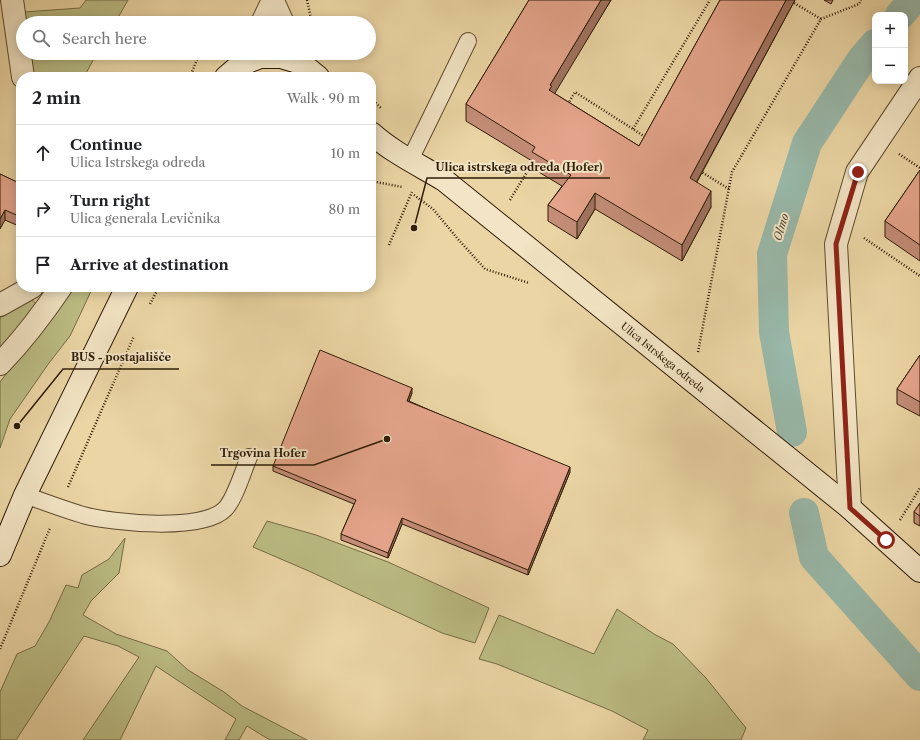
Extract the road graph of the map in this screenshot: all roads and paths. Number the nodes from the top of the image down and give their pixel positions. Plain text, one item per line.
1 (12, 0) edge
2 (307, 0) edge
3 (710, 0) edge
4 (788, 0) edge
5 (861, 0) edge
6 (273, 1) edge
7 (266, 16) edge
8 (280, 16) edge
9 (310, 16) edge
10 (821, 19) junction
11 (16, 26) edge
12 (468, 41) dead end
13 (21, 60) edge
14 (197, 60) edge
15 (252, 60) edge
16 (301, 60) edge
17 (238, 65) edge
18 (23, 72) edge
19 (192, 72) edge
20 (313, 72) edge
21 (920, 78) edge
22 (376, 104) edge
23 (566, 106) edge
24 (382, 110) dead end
25 (633, 129) junction
26 (376, 138) edge
27 (652, 141) edge
28 (376, 154) edge
29 (410, 160) junction
30 (534, 161) edge
31 (697, 169) edge
32 (729, 189) junction
33 (497, 223) junction
34 (842, 224) junction
35 (389, 245) dead end
36 (920, 276) edge
37 (23, 292) edge
38 (58, 292) edge
39 (125, 292) edge
40 (156, 292) edge
41 (0, 305) edge
42 (149, 305) dead end
43 (136, 332) dead end
44 (0, 364) edge
45 (693, 381) junction
46 (249, 457) dead end
47 (920, 488) edge
48 (25, 495) junction
49 (59, 506) junction
50 (850, 508) junction
51 (886, 540) junction
52 (0, 555) edge
53 (920, 571) edge
54 (0, 650) edge

1 - 11 street
2 - 9 path
3 - 25 path
4 - 10 path
5 - 10 path
6 - 7 street
6 - 8 street
10 - 32 path
12 - 29 lane
13 - 18 street
14 - 19 path
15 - 17 street
16 - 20 street
21 - 34 street
22 - 24 path
23 - 25 path
25 - 27 path
26 - 29 street
28 - 29 street
29 - 33 street, Ulica Istrskega odreda
29 - 35 path
30 - 33 path
31 - 32 path
32 - 45 path
33 - 45 street, Ulica Istrskega odreda
34 - 36 path
34 - 50 street
37 - 41 street
38 - 44 street
39 - 48 street
40 - 42 path
43 - 49 path
45 - 50 street, Ulica Istrskega odreda
46 - 49 lane
47 - 51 path
48 - 49 lane
48 - 52 street
49 - 54 path
50 - 51 street, Ulica Istrskega odreda
51 - 53 street, Ulica Istrskega odreda

